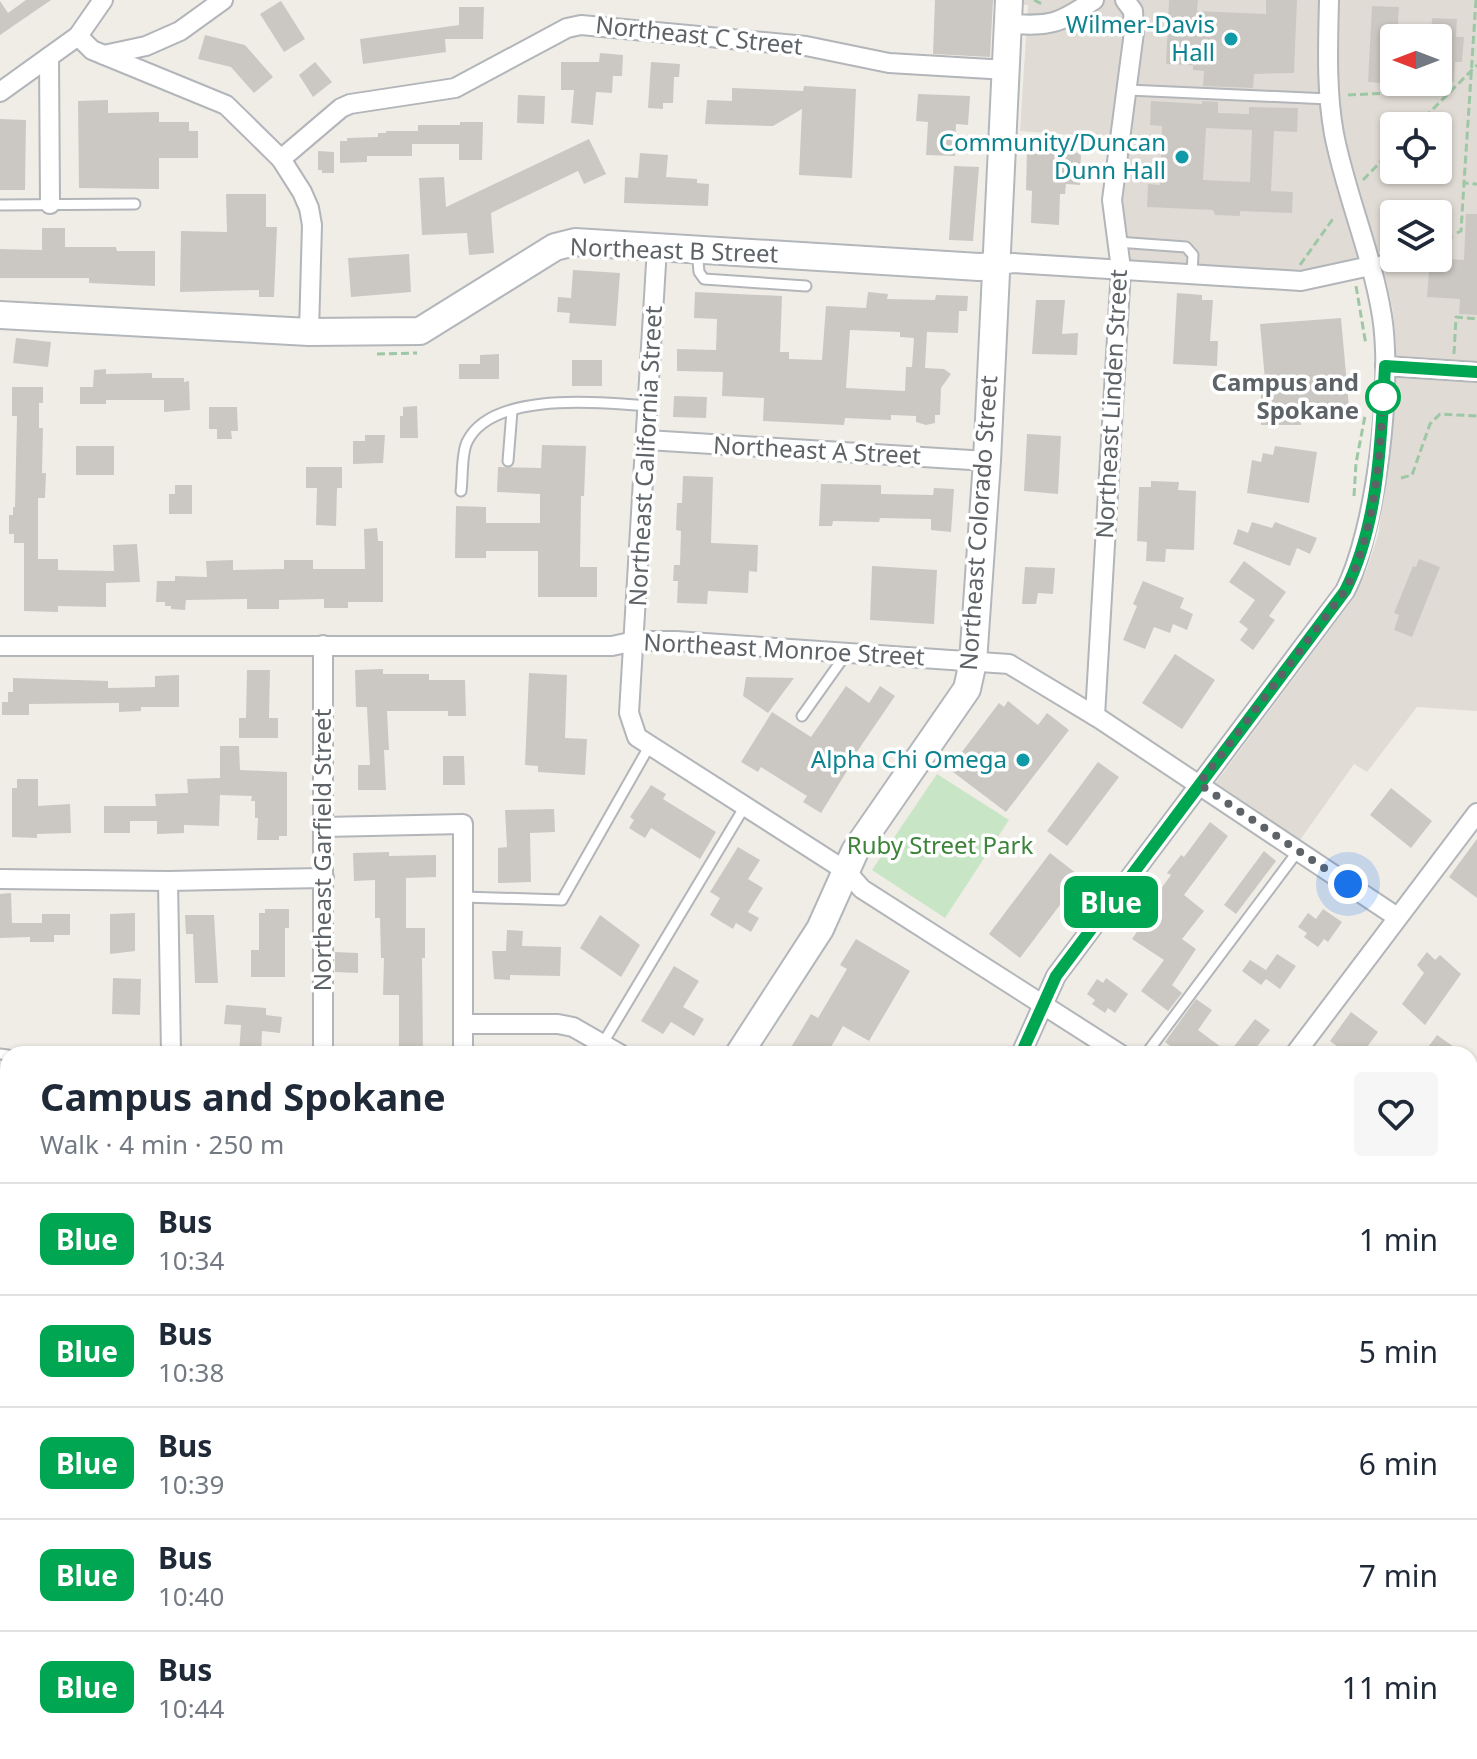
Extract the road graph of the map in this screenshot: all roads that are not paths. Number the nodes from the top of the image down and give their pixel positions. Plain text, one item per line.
1 (103, 0) edge
2 (223, 0) edge
3 (1094, 0) edge
4 (1125, 0) edge
5 (1329, 0) edge
6 (1009, 12) edge
7 (78, 36) junction
8 (104, 55) junction
9 (49, 57) junction
10 (1007, 70) junction
11 (1128, 90) junction
12 (0, 92) edge
13 (1336, 97) junction
14 (281, 159) junction
15 (50, 204) junction
16 (135, 204) dead end
17 (0, 205) edge
18 (1117, 242) junction
19 (657, 247) junction
20 (697, 249) junction
21 (1380, 261) edge
22 (995, 266) junction
23 (1361, 268) junction
24 (1121, 269) junction
25 (1192, 273) junction
26 (806, 286) dead end
27 (0, 315) edge
28 (309, 332) junction
29 (1385, 366) junction
30 (1477, 372) edge
31 (648, 406) junction
32 (512, 411) junction
33 (647, 440) junction
34 (508, 461) dead end
35 (987, 461) junction
36 (461, 491) dead end
37 (635, 641) junction
38 (323, 645) junction
39 (0, 646) edge
40 (848, 651) junction
41 (973, 662) junction
42 (802, 716) dead end
43 (1095, 716) junction
44 (650, 745) junction
45 (1199, 784) junction
46 (745, 806) junction
47 (1477, 813) edge
48 (324, 827) junction
49 (1298, 851) junction
50 (846, 871) junction
51 (324, 878) junction
52 (0, 879) edge
53 (168, 881) junction
54 (463, 897) junction
55 (1397, 917) junction
56 (1042, 1005) junction
57 (463, 1024) junction
58 (603, 1043) junction
59 (171, 1046) edge
60 (323, 1046) edge
61 (463, 1046) edge
62 (608, 1046) edge
63 (744, 1046) edge
64 (1024, 1046) edge
65 (1107, 1046) edge
66 (1152, 1046) edge
67 (1301, 1046) edge

1 - 7 street
2 - 8 street
3 - 6 street
4 - 11 street, Northeast Linden Street
5 - 13 street
6 - 10 street, Northeast Colorado Street
7 - 8 street
7 - 9 street
8 - 14 street
9 - 12 street
9 - 15 street
10 - 14 street, Northeast C Street
10 - 22 street, Northeast Colorado Street
11 - 13 lane
11 - 18 street, Northeast Linden Street
13 - 23 street
14 - 28 street
15 - 16 lane
15 - 17 lane
18 - 24 street, Northeast Linden Street
18 - 25 lane
19 - 20 street, Northeast B Street
19 - 28 street, Northeast B Street
19 - 31 street, Northeast California Street
20 - 22 street, Northeast B Street
20 - 26 lane
21 - 23 lane
22 - 24 street, Northeast B Street
22 - 35 street, Northeast Colorado Street
23 - 25 street, Northeast B Street
23 - 29 street
24 - 25 street, Northeast B Street
24 - 43 street, Northeast Linden Street
27 - 28 street, Northeast B Street
29 - 30 street
29 - 45 street
31 - 32 lane
31 - 33 street, Northeast California Street
32 - 34 lane
32 - 36 lane
33 - 35 street, Northeast A Street
33 - 37 street, Northeast California Street
35 - 41 street, Northeast Colorado Street
37 - 38 street, Northeast Monroe Street
37 - 40 street, Northeast Monroe Street
37 - 44 street, Northeast California Street
38 - 39 street, Northeast Monroe Street
38 - 48 street, Northeast Garfield Street
40 - 41 street, Northeast Monroe Street
40 - 42 lane
41 - 43 street, Northeast Monroe Street
41 - 50 street, Northeast Colorado Street
43 - 45 street, Northeast Monroe Street
44 - 46 street
44 - 54 lane
45 - 49 street, Northeast Monroe Street
45 - 56 street
46 - 50 street
46 - 58 lane
47 - 55 street
48 - 51 street, Northeast Garfield Street
48 - 54 street
49 - 55 street, Northeast Monroe Street
49 - 66 lane
50 - 56 street
50 - 63 street, Northeast Colorado Street
51 - 53 street
51 - 60 street, Northeast Garfield Street
52 - 53 street
53 - 59 street
54 - 57 street
55 - 67 street
56 - 64 street
56 - 65 street
57 - 58 street
57 - 61 street
58 - 62 street

